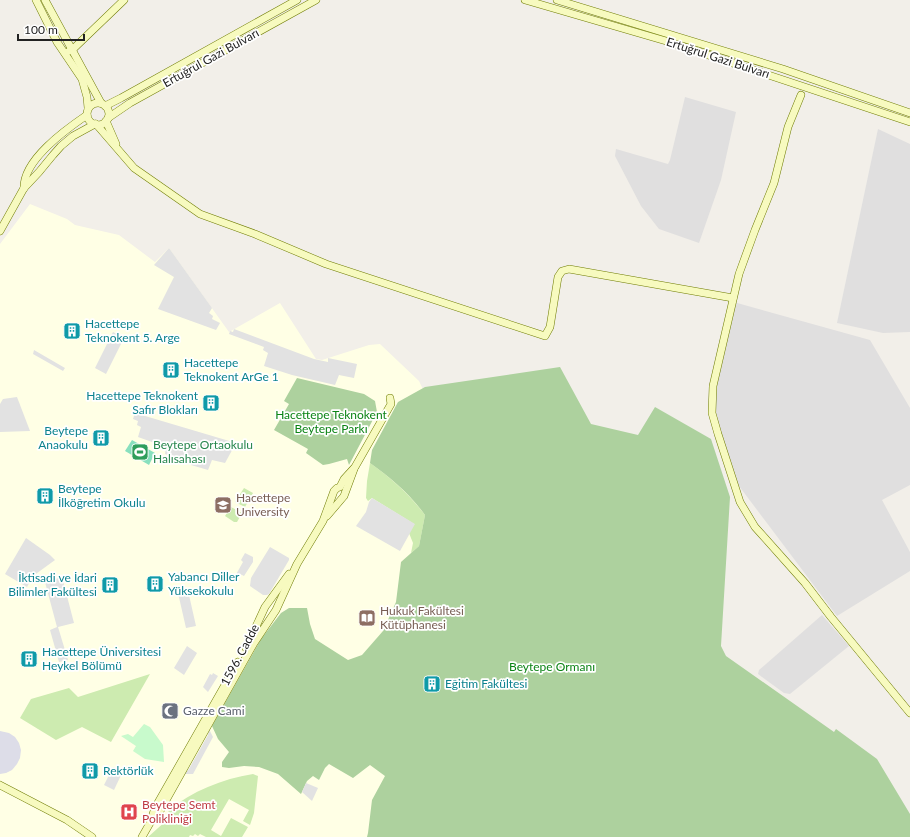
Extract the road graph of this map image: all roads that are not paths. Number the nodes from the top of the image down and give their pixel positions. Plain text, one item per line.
1 (36, 0) edge
2 (45, 0) edge
3 (124, 0) edge
4 (297, 0) edge
5 (316, 0) edge
6 (525, 0) edge
7 (557, 0) edge
8 (72, 50) junction
9 (64, 53) junction
10 (801, 94) dead end
11 (103, 104) junction
12 (88, 111) junction
13 (910, 113) edge
14 (107, 119) junction
15 (910, 122) edge
16 (95, 124) junction
17 (120, 154) junction
18 (24, 188) junction
19 (0, 231) edge
20 (733, 298) junction
21 (390, 398) dead end
22 (342, 492) junction
23 (323, 521) junction
24 (297, 564) junction
25 (267, 605) junction
26 (275, 612) junction
27 (262, 614) junction
28 (270, 620) junction
29 (910, 713) edge
30 (0, 785) edge
31 (150, 823) junction
32 (92, 837) edge
33 (142, 837) edge

1 - 9 street
2 - 8 street
3 - 8 street
4 - 11 street, Ertuğrul Gazi Bulvarı
5 - 14 street, Ertuğrul Gazi Bulvarı
6 - 15 street, Ertuğrul Gazi Bulvarı
7 - 13 street, Ertuğrul Gazi Bulvarı
8 - 9 street
8 - 11 street
9 - 12 street
10 - 20 street
11 - 12 street
11 - 14 street
12 - 16 street
12 - 18 street
14 - 16 street
14 - 17 street
16 - 17 street
16 - 18 street
17 - 20 street
18 - 19 street
20 - 29 street
21 - 22 street
22 - 23 street
22 - 23 street
23 - 24 street
24 - 25 street, 1596. Cadde
24 - 26 street, 1596. Cadde
25 - 26 street
25 - 27 street, 1596. Cadde
26 - 28 street, 1596. Cadde
27 - 28 street
27 - 31 street, 1596. Cadde
28 - 31 street, 1596. Cadde
30 - 32 street
31 - 33 street, 1596. Cadde

